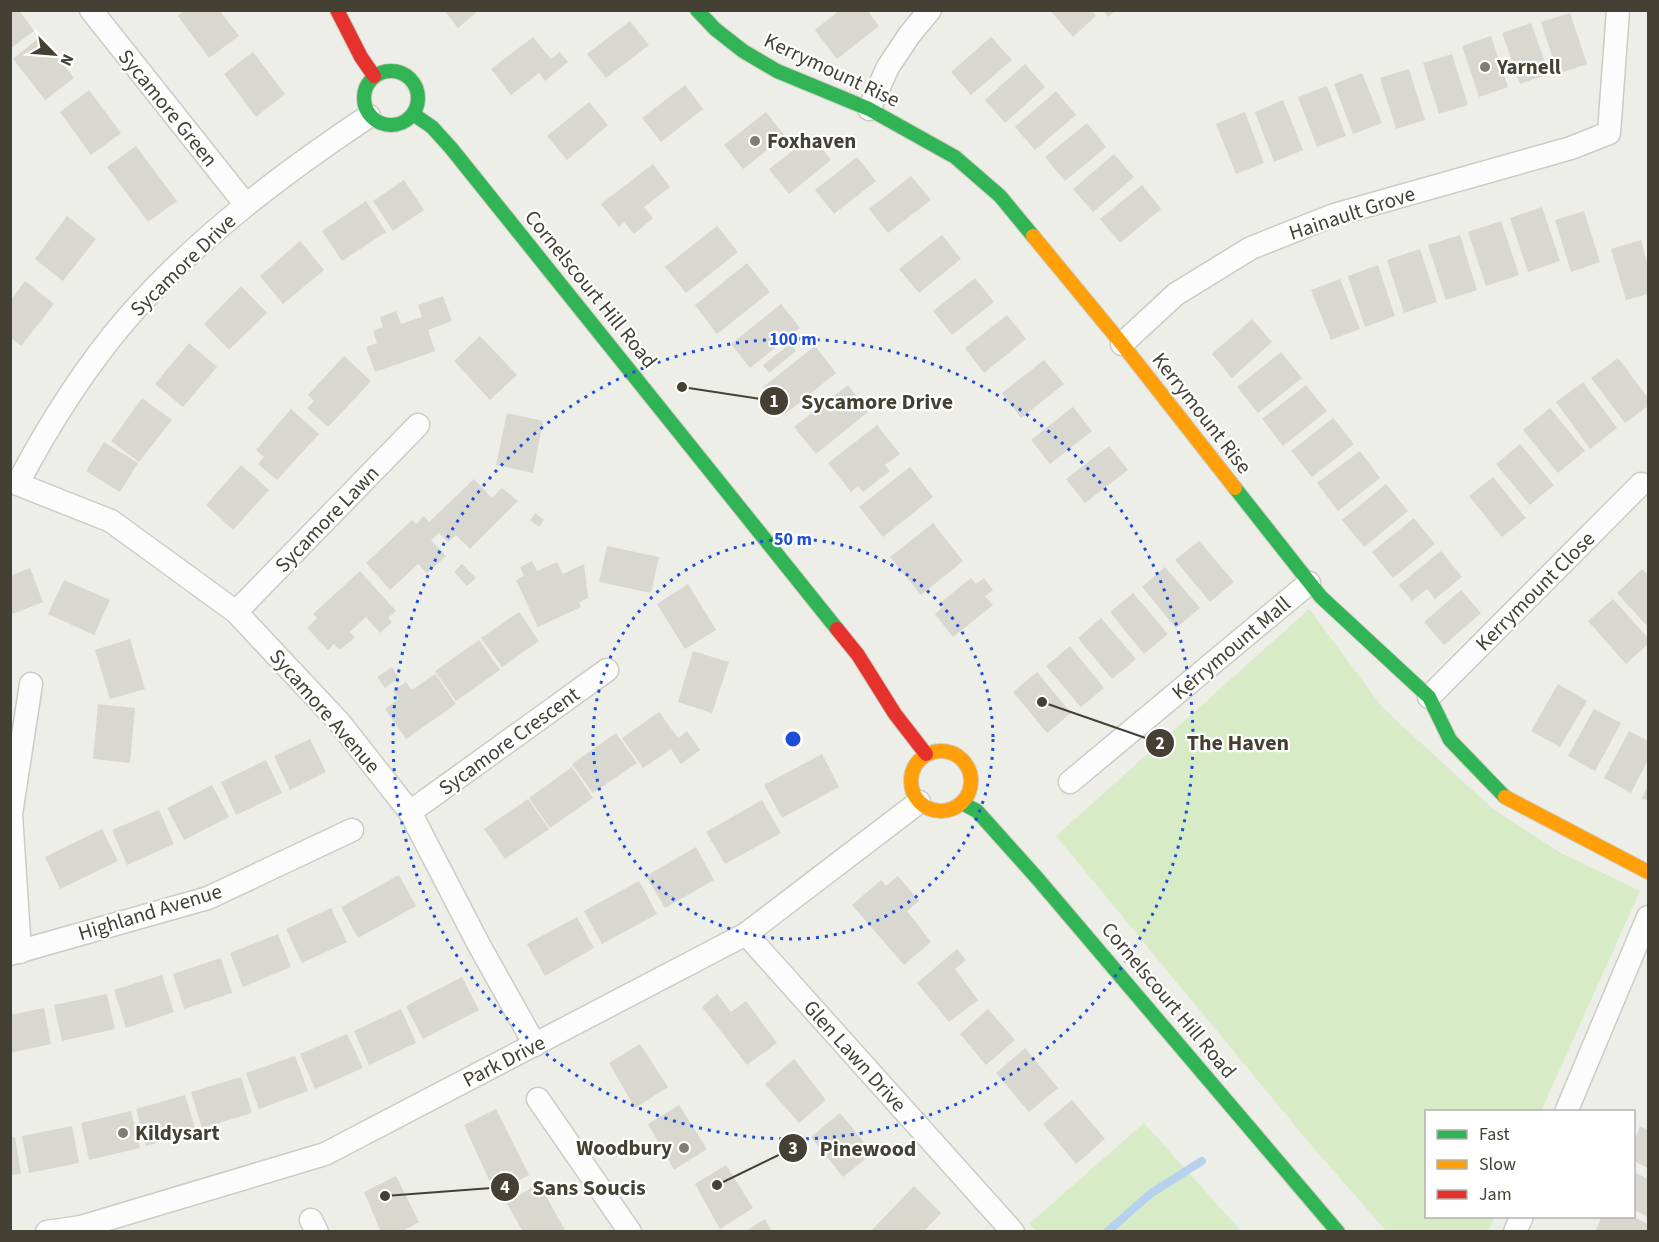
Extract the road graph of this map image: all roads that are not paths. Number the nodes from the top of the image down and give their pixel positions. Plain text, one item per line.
1 (91, 10) edge
2 (337, 10) edge
3 (697, 10) edge
4 (930, 10) edge
5 (1618, 10) edge
6 (374, 76) junction
7 (869, 109) junction
8 (413, 114) junction
9 (369, 116) junction
10 (246, 205) junction
11 (1122, 344) junction
12 (418, 425) dead end
13 (14, 482) edge
14 (1641, 484) dead end
15 (1309, 583) junction
16 (236, 612) junction
17 (607, 670) dead end
18 (32, 684) dead end
19 (1429, 697) junction
20 (926, 754) junction
21 (1070, 782) dead end
22 (919, 802) junction
23 (962, 803) junction
24 (410, 812) junction
25 (352, 830) dead end
26 (1648, 872) edge
27 (1648, 917) edge
28 (746, 934) junction
29 (15, 953) edge
30 (535, 1045) junction
31 (538, 1099) dead end
32 (1567, 1110) edge
33 (1002, 1228) edge
34 (47, 1232) edge
35 (630, 1232) edge
36 (1338, 1232) edge

1 - 10 street, Sycamore Green
2 - 6 main road
3 - 7 main road, Kerrymount Rise
4 - 7 street
5 - 11 street, Hainault Grove
6 - 8 main road
6 - 9 main road
7 - 11 main road, Kerrymount Rise
8 - 9 main road
8 - 20 main road, Cornelscourt Hill Road
9 - 10 street, Sycamore Drive
10 - 13 street, Sycamore Drive
11 - 15 main road, Kerrymount Rise
12 - 16 street, Sycamore Lawn
13 - 16 street, Sycamore Avenue
14 - 19 street, Kerrymount Close
15 - 19 main road, Kerrymount Rise
15 - 21 street, Kerrymount Mall
16 - 24 street, Sycamore Avenue
17 - 24 street, Sycamore Crescent
18 - 29 street
19 - 26 main road, Kerrymount Rise
20 - 22 main road
20 - 23 main road
22 - 23 main road
22 - 28 street, Park Drive
23 - 36 main road, Cornelscourt Hill Road
24 - 30 street, Sycamore Avenue
25 - 29 street, Highland Avenue
27 - 32 street
28 - 30 street, Park Drive
28 - 33 street, Glen Lawn Drive
30 - 34 street, Park Drive
31 - 35 street

